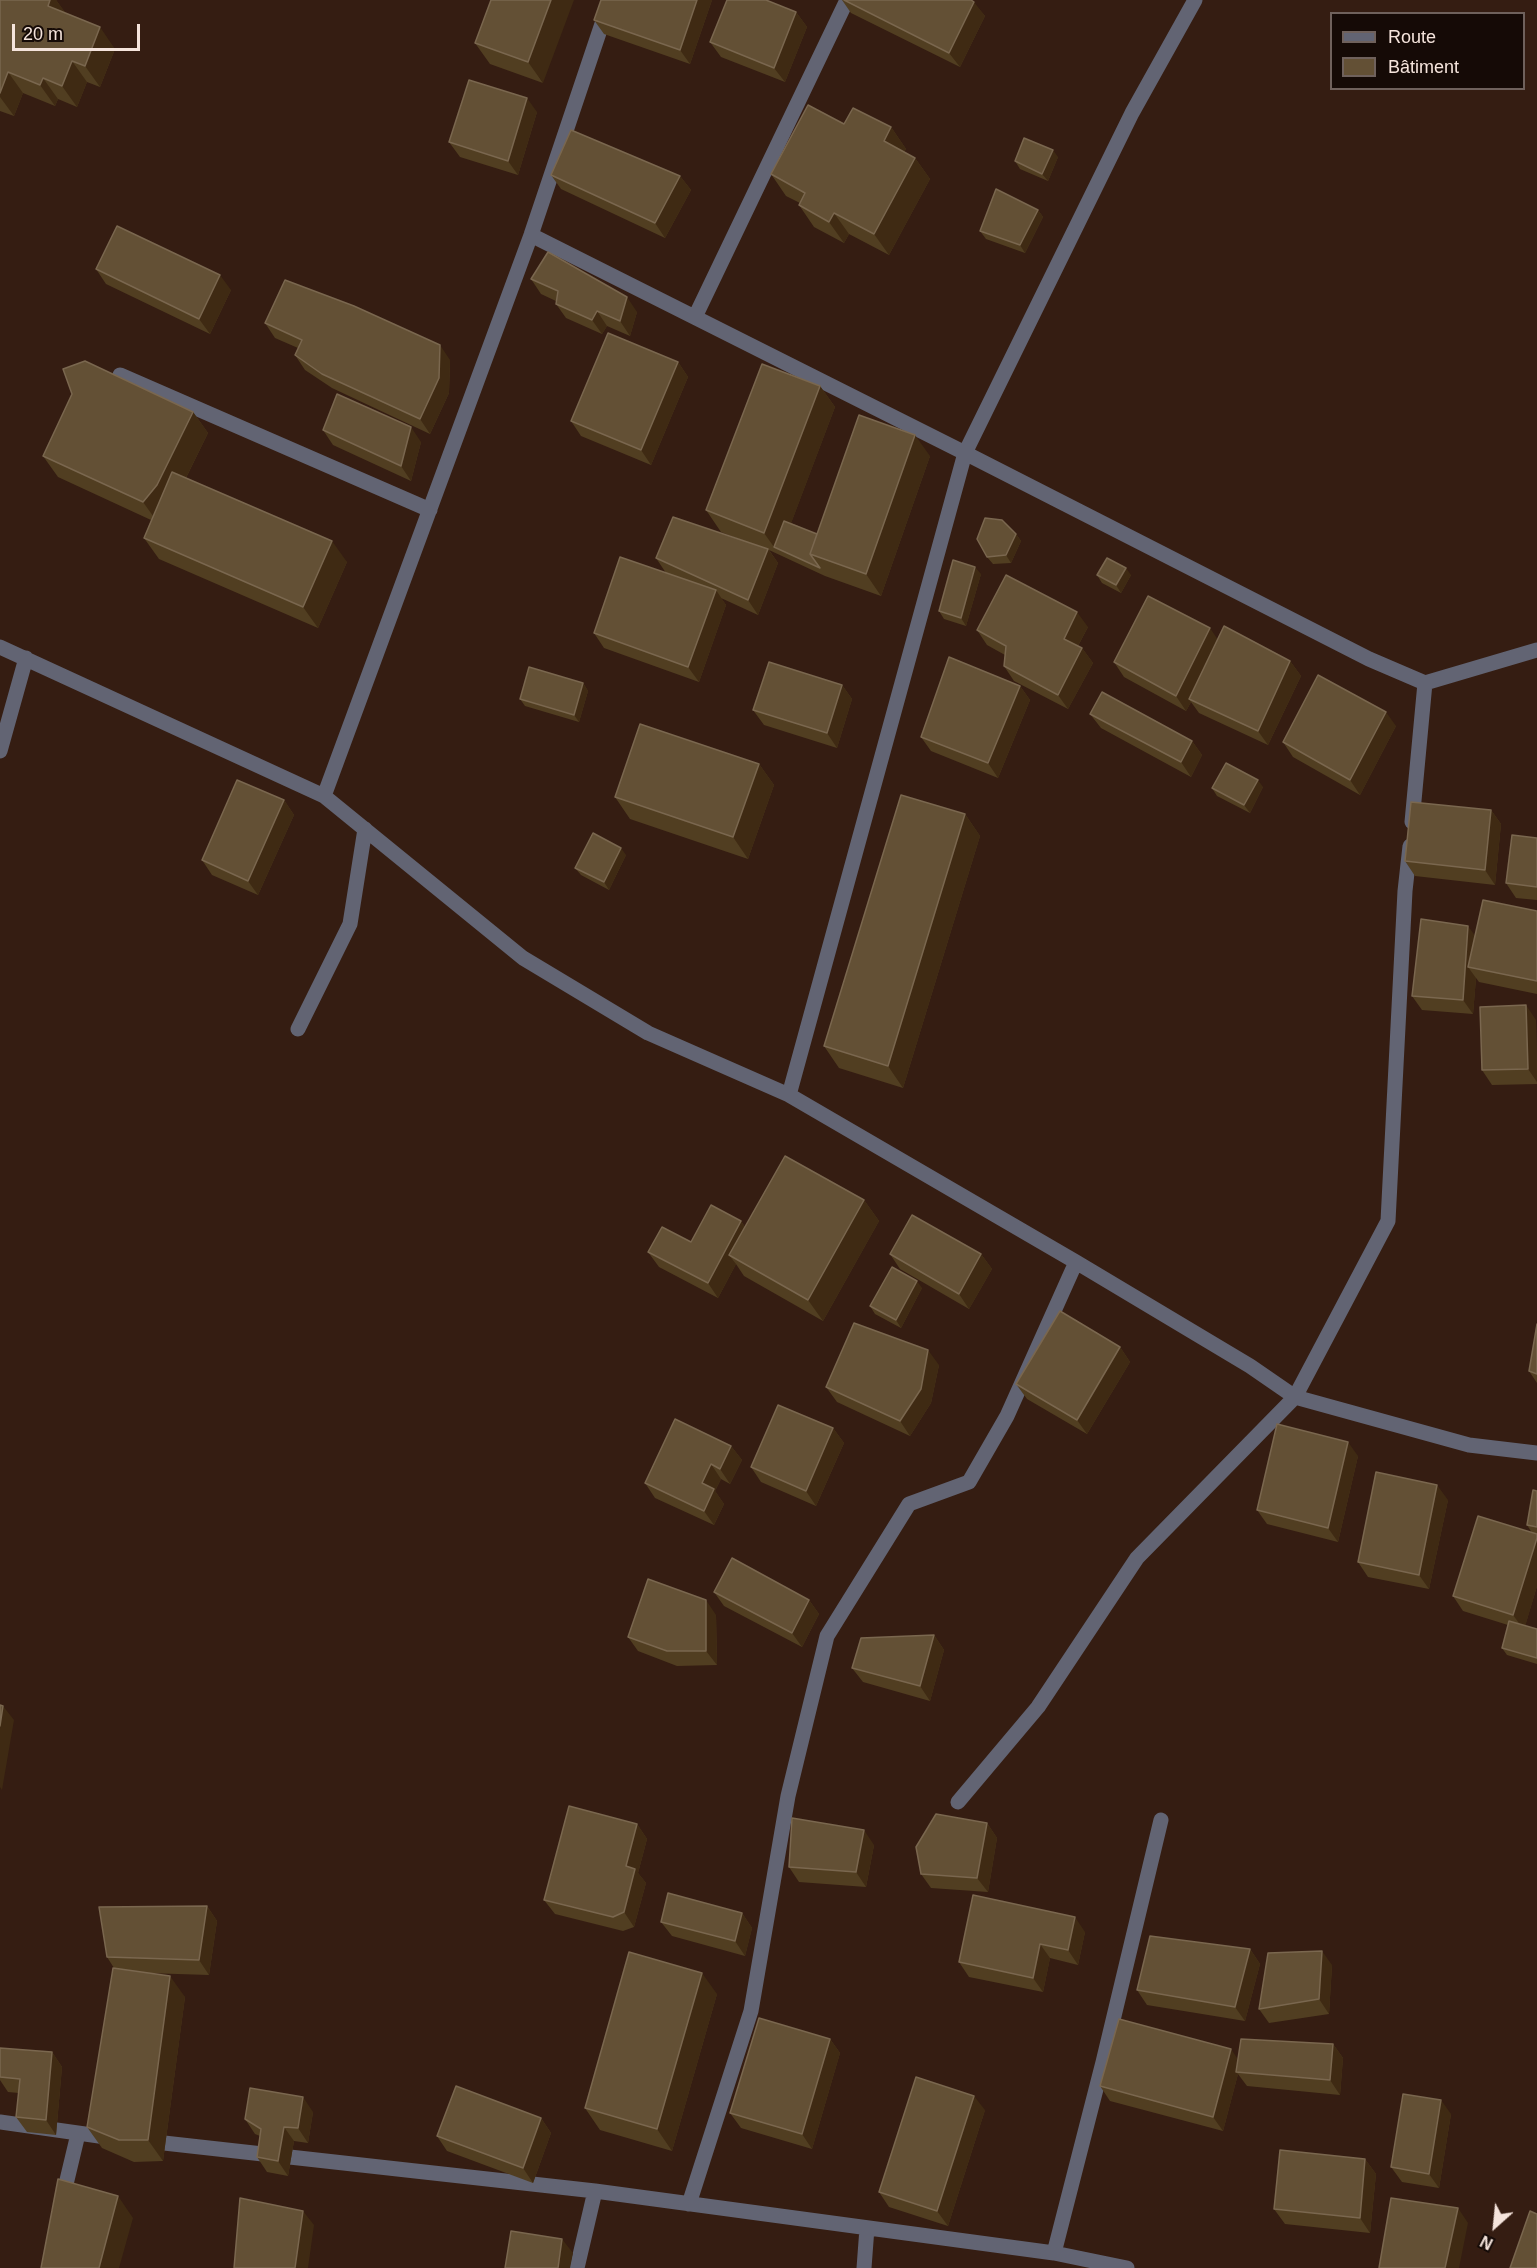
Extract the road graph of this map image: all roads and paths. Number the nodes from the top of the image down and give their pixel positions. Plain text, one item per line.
1 (610, 0) edge
2 (847, 0) edge
3 (1195, 0) edge
4 (531, 236) junction
5 (694, 317) junction
6 (120, 375) edge
7 (966, 453) junction
8 (430, 510) junction
9 (0, 647) edge
10 (1537, 650) edge
11 (26, 658) junction
12 (1425, 683) junction
13 (0, 751) edge
14 (324, 796) junction
15 (365, 830) junction
16 (298, 1029) dead end
17 (789, 1095) junction
18 (1076, 1262) junction
19 (1295, 1396) junction
20 (1537, 1453) edge
21 (958, 1802) dead end
22 (1161, 1820) dead end
23 (0, 2122) edge
24 (78, 2134) junction
25 (595, 2191) junction
26 (689, 2204) junction
27 (59, 2212) edge
28 (867, 2228) junction
29 (1054, 2253) junction
30 (578, 2268) edge
31 (864, 2268) edge
32 (1127, 2268) edge

1 - 4 street
2 - 5 street
3 - 7 street
4 - 5 street
4 - 8 street
5 - 7 street
6 - 8 street
7 - 12 street
7 - 17 street
8 - 14 street
9 - 11 street
10 - 12 street
11 - 13 street
11 - 14 street
12 - 19 street
14 - 15 street
15 - 16 street
15 - 17 street
17 - 18 street
18 - 19 street
18 - 26 street
19 - 20 street
19 - 21 street
22 - 29 street
23 - 24 street
24 - 25 street
24 - 27 street
25 - 26 street
25 - 30 street
26 - 28 street
28 - 29 street
28 - 31 street
29 - 32 street

